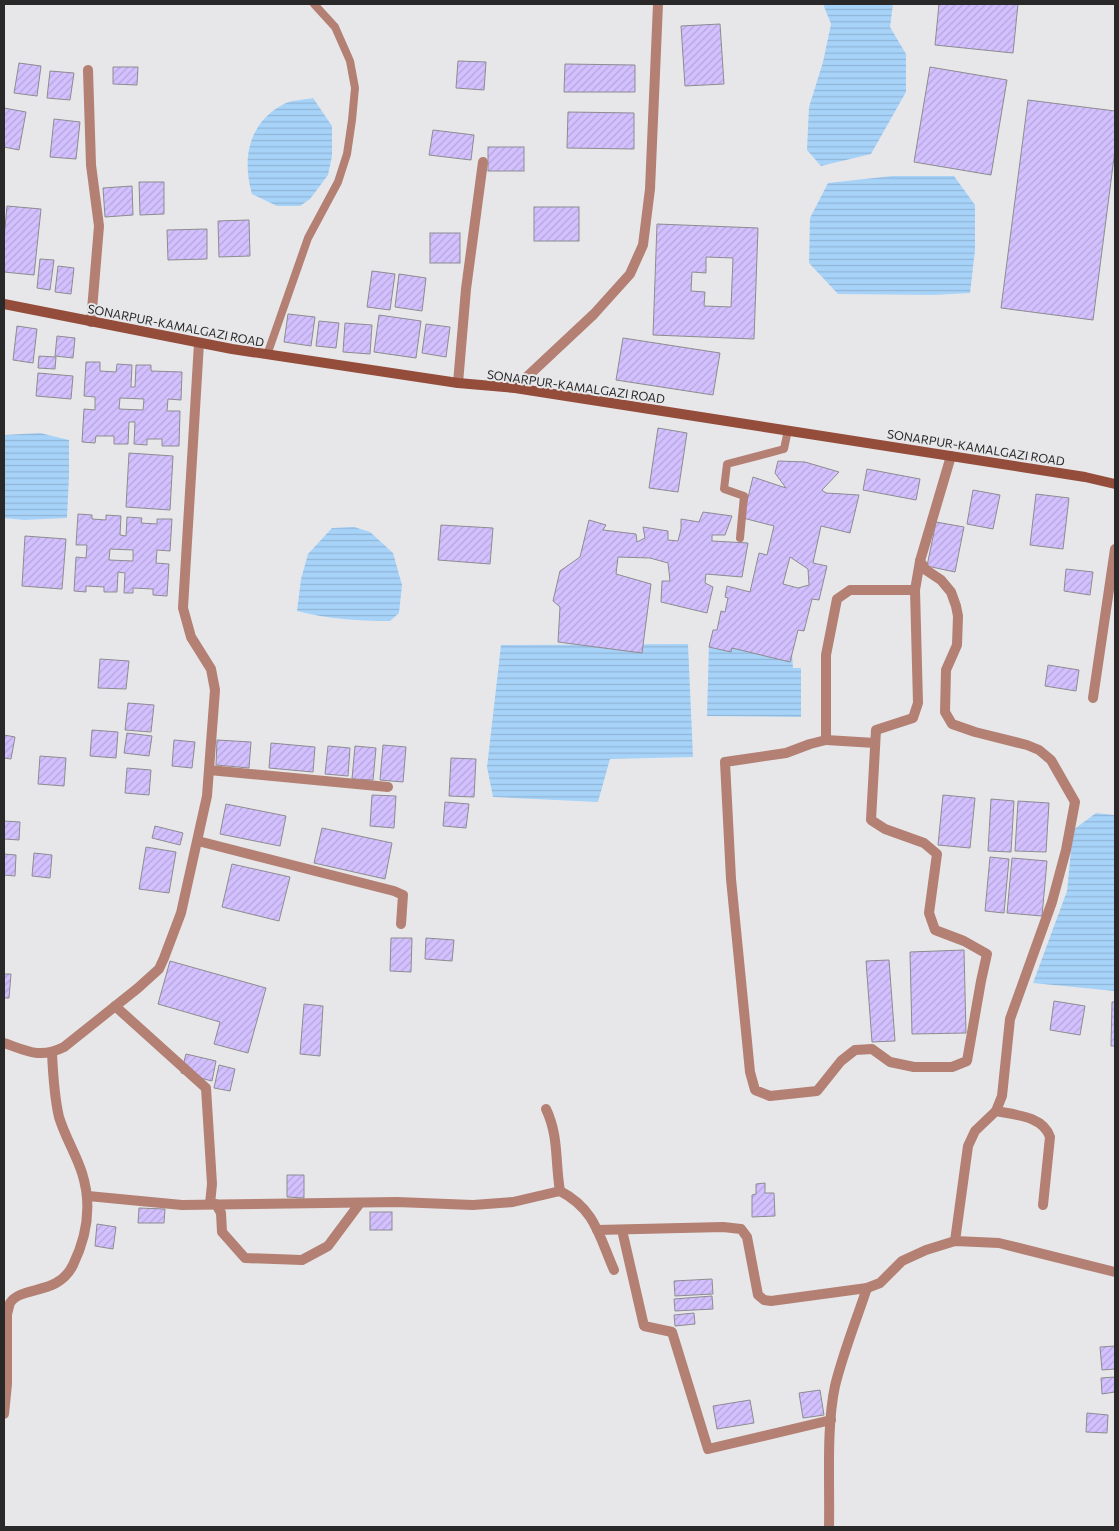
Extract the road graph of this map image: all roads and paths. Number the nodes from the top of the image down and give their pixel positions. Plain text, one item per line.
1 (314, 4) edge
2 (658, 4) edge
3 (88, 70) dead end
4 (483, 162) dead end
5 (4, 304) edge
6 (91, 322) junction
7 (199, 343) junction
8 (267, 355) junction
9 (458, 383) junction
10 (515, 388) junction
11 (788, 430) junction
12 (952, 456) junction
13 (1115, 484) edge
14 (740, 538) dead end
15 (1115, 549) edge
16 (920, 562) junction
17 (915, 590) junction
18 (1093, 698) dead end
19 (826, 740) junction
20 (875, 743) junction
21 (209, 770) junction
22 (388, 787) dead end
23 (198, 841) junction
24 (401, 924) dead end
25 (115, 1006) junction
26 (4, 1043) edge
27 (52, 1053) junction
28 (546, 1109) dead end
29 (996, 1110) junction
30 (560, 1191) junction
31 (88, 1196) junction
32 (360, 1202) junction
33 (213, 1204) junction
34 (1043, 1205) dead end
35 (597, 1230) junction
36 (622, 1230) junction
37 (956, 1242) junction
38 (614, 1270) dead end
39 (1115, 1272) edge
40 (867, 1288) junction
41 (7, 1303) edge
42 (4, 1414) edge
43 (831, 1420) junction
44 (829, 1527) edge

1 - 8 lane
2 - 10 street
3 - 6 street
4 - 9 street
5 - 6 main road, SONARPUR-KAMALGAZI ROAD
6 - 7 main road, SONARPUR-KAMALGAZI ROAD
7 - 8 main road, SONARPUR-KAMALGAZI ROAD
7 - 21 street
8 - 9 main road, SONARPUR-KAMALGAZI ROAD
9 - 10 main road, SONARPUR-KAMALGAZI ROAD
10 - 11 main road, SONARPUR-KAMALGAZI ROAD
11 - 12 main road, SONARPUR-KAMALGAZI ROAD
11 - 14 lane
12 - 13 main road, SONARPUR-KAMALGAZI ROAD
12 - 16 street
15 - 18 street
16 - 17 street
16 - 29 street
17 - 19 street
17 - 20 street
19 - 20 street
19 - 20 street
21 - 22 street
21 - 23 street
23 - 24 street
23 - 25 street
25 - 27 street
25 - 33 street
26 - 27 street
27 - 31 street
28 - 30 street
29 - 34 street
29 - 37 street
30 - 32 street
30 - 35 street
31 - 33 street
31 - 41 street
32 - 33 street
32 - 33 street
35 - 36 street
35 - 38 street
36 - 40 street
36 - 43 street
37 - 39 street
37 - 40 street
40 - 43 street
41 - 42 street
43 - 44 street

